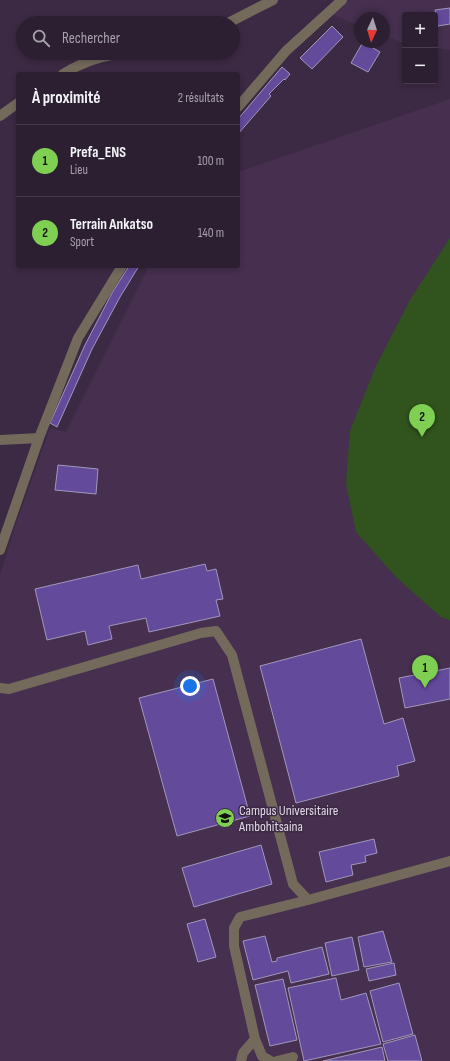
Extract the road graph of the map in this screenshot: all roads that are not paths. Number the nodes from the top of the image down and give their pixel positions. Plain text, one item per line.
1 (273, 0) edge
2 (342, 0) edge
3 (240, 17) edge
4 (94, 60) edge
5 (67, 72) edge
6 (16, 104) edge
7 (240, 105) edge
8 (0, 116) edge
9 (121, 268) edge
10 (39, 438) junction
11 (0, 440) edge
12 (0, 550) edge
13 (0, 688) edge
14 (450, 861) edge
15 (308, 900) junction
16 (255, 1038) junction
17 (293, 1057) dead end
18 (241, 1061) edge
19 (271, 1061) edge
20 (276, 1061) edge

1 - 3 street
2 - 7 street
4 - 5 street
6 - 8 street
9 - 10 street
10 - 11 street
10 - 12 street
13 - 15 street
14 - 15 street
15 - 16 street
16 - 18 street
16 - 19 street
17 - 20 street

